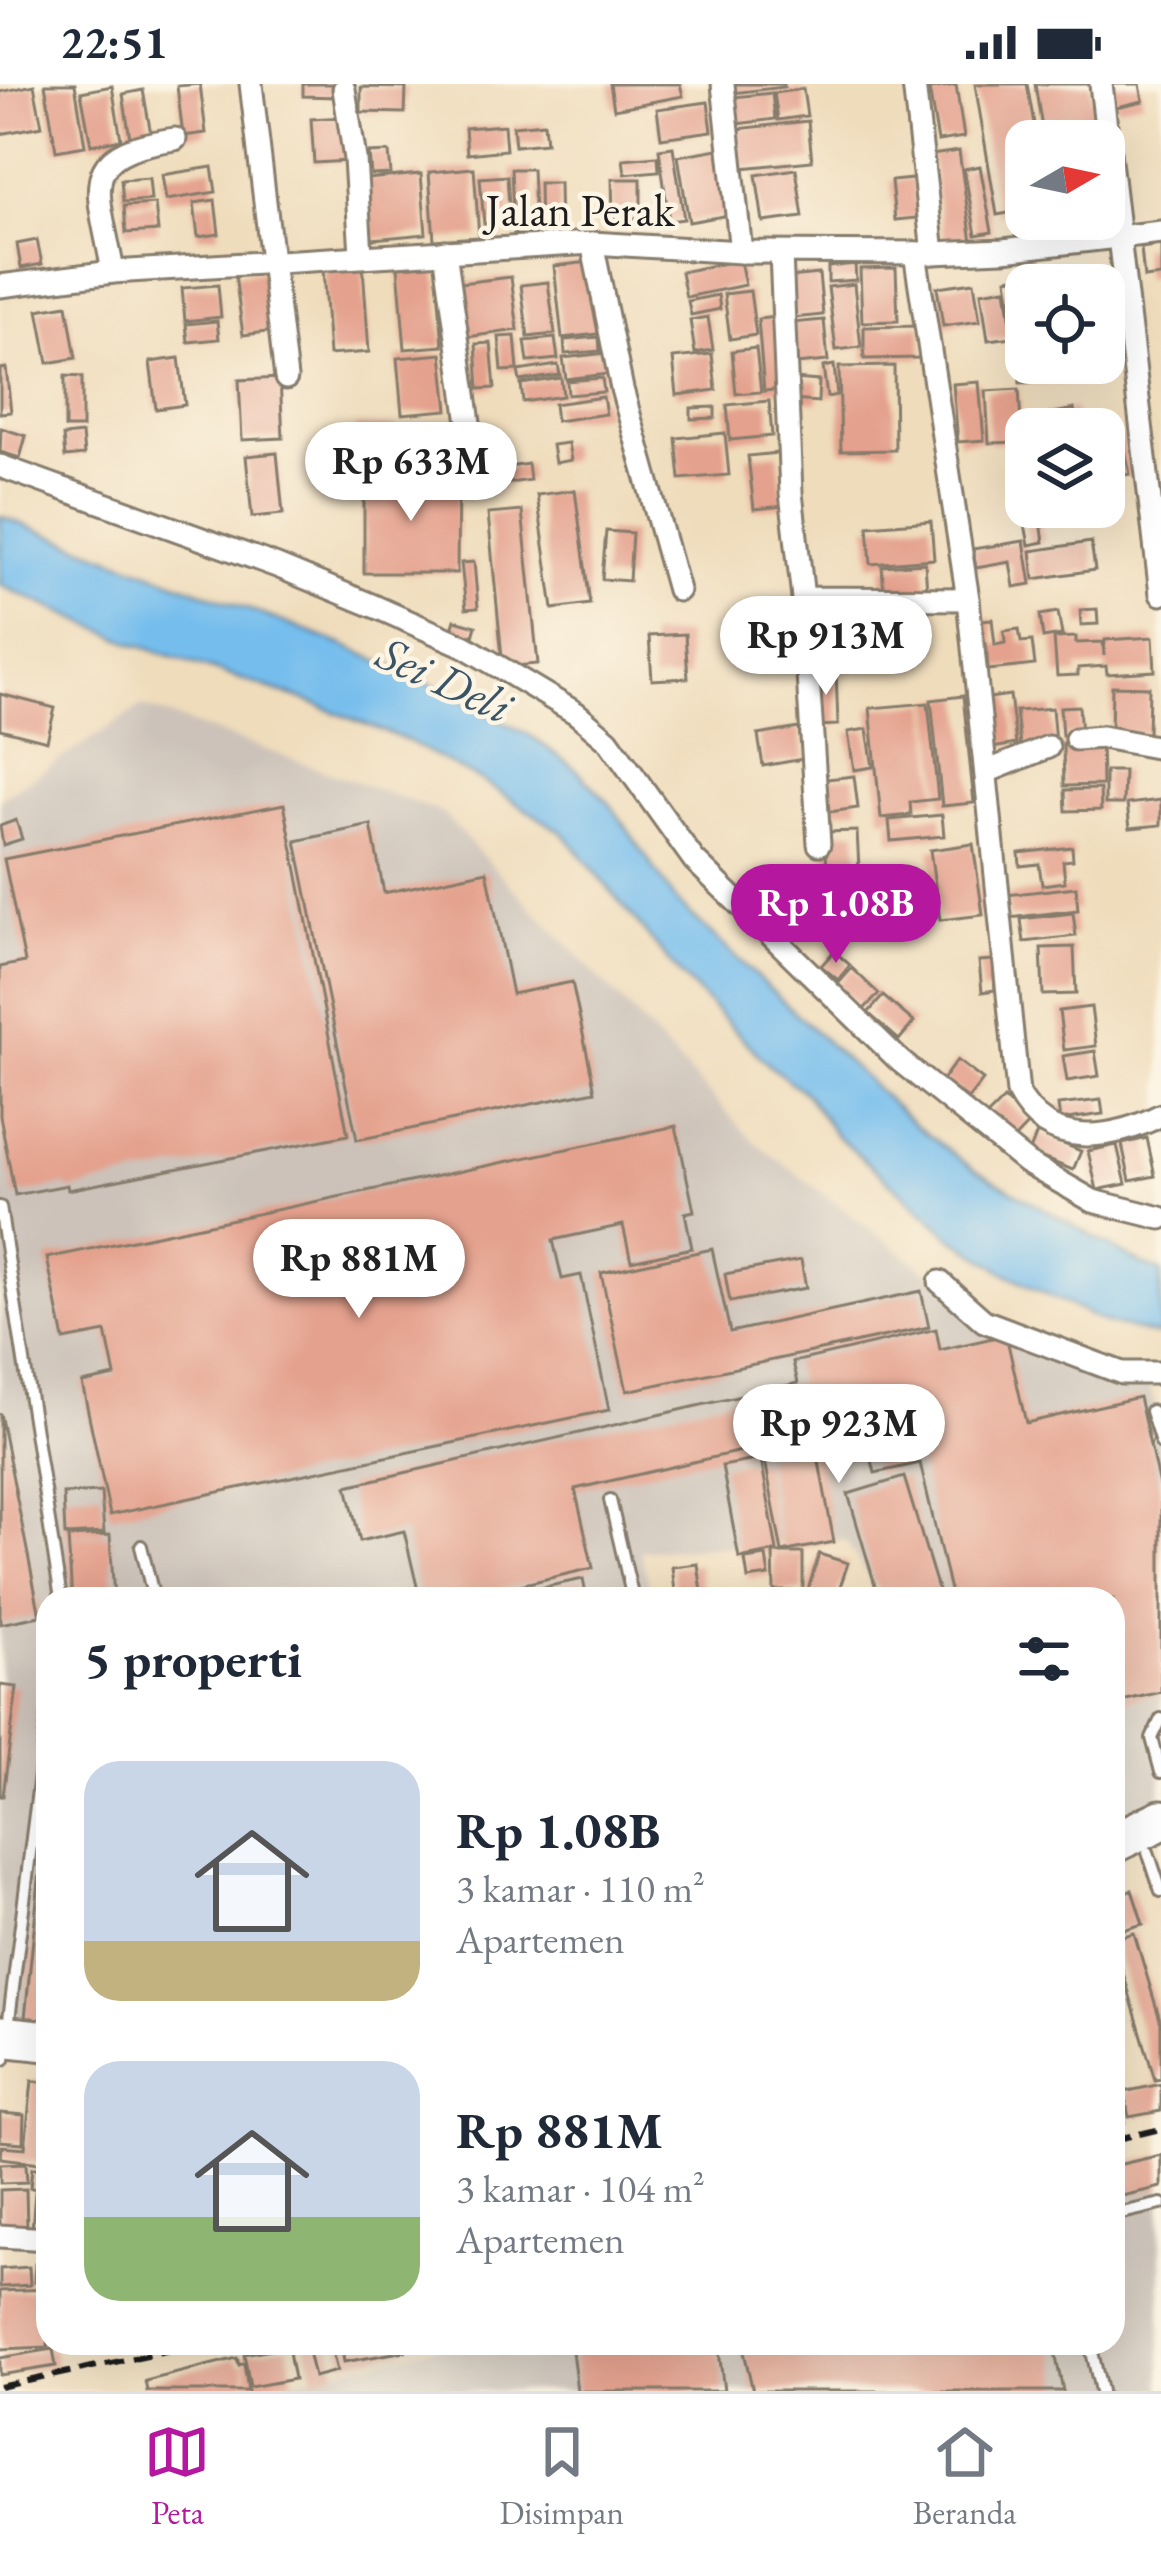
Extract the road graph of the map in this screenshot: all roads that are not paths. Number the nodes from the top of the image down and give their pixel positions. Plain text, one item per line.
1 (251, 84) edge
2 (723, 84) edge
3 (914, 84) edge
4 (1101, 84) edge
5 (344, 89) dead end
6 (1106, 120) edge
7 (175, 139) dead end
8 (1161, 232) edge
9 (1125, 236) edge
10 (1088, 240) edge
11 (1122, 240) edge
12 (592, 243) junction
13 (445, 250) junction
14 (741, 252) junction
15 (781, 253) junction
16 (924, 253) junction
17 (361, 254) junction
18 (274, 262) junction
19 (113, 272) junction
20 (0, 286) edge
21 (286, 378) dead end
22 (0, 466) edge
23 (478, 487) dead end
24 (679, 590) dead end
25 (1161, 594) edge
26 (803, 598) junction
27 (968, 599) junction
28 (1076, 739) dead end
29 (1048, 747) dead end
30 (1161, 748) edge
31 (986, 772) junction
32 (819, 844) dead end
33 (1161, 1115) edge
34 (0, 1207) edge
35 (1161, 1218) edge
36 (940, 1282) dead end
37 (1161, 1373) edge
38 (1151, 1411) dead end
39 (1161, 1443) edge
40 (610, 1500) dead end
41 (142, 1546) dead end
42 (59, 1587) edge
43 (151, 1587) edge
44 (630, 1587) edge
45 (1161, 1719) edge
46 (1161, 1772) edge
47 (36, 1799) edge
48 (1139, 1846) edge
49 (1161, 1891) edge
50 (36, 2044) edge
51 (2, 2048) edge
52 (36, 2060) edge
53 (1161, 2204) edge
54 (1125, 2212) edge
55 (0, 2236) edge
56 (36, 2238) edge
57 (1093, 2355) edge
58 (1101, 2391) edge

1 - 18 street
2 - 14 street
3 - 16 street
4 - 6 street
5 - 17 street
7 - 19 street
8 - 9 street, Jalan Perak
10 - 16 street, Jalan Perak
11 - 25 street
12 - 13 street, Jalan Perak
12 - 14 street, Jalan Perak
12 - 24 street
13 - 17 street, Jalan Perak
13 - 23 street
14 - 15 street, Jalan Perak
15 - 16 street, Jalan Perak
15 - 26 street
16 - 27 street
17 - 18 street, Jalan Perak
18 - 19 street, Jalan Perak
18 - 21 street
19 - 20 street, Jalan Perak
22 - 35 street
26 - 27 street
26 - 32 street
27 - 31 street
28 - 30 street
29 - 31 street
31 - 33 street
34 - 42 lane
36 - 37 street
38 - 39 lane
40 - 44 lane
41 - 43 lane
45 - 46 lane
47 - 51 lane
48 - 49 lane
50 - 51 highway
51 - 52 highway
53 - 54 lane
55 - 56 street
57 - 58 lane

